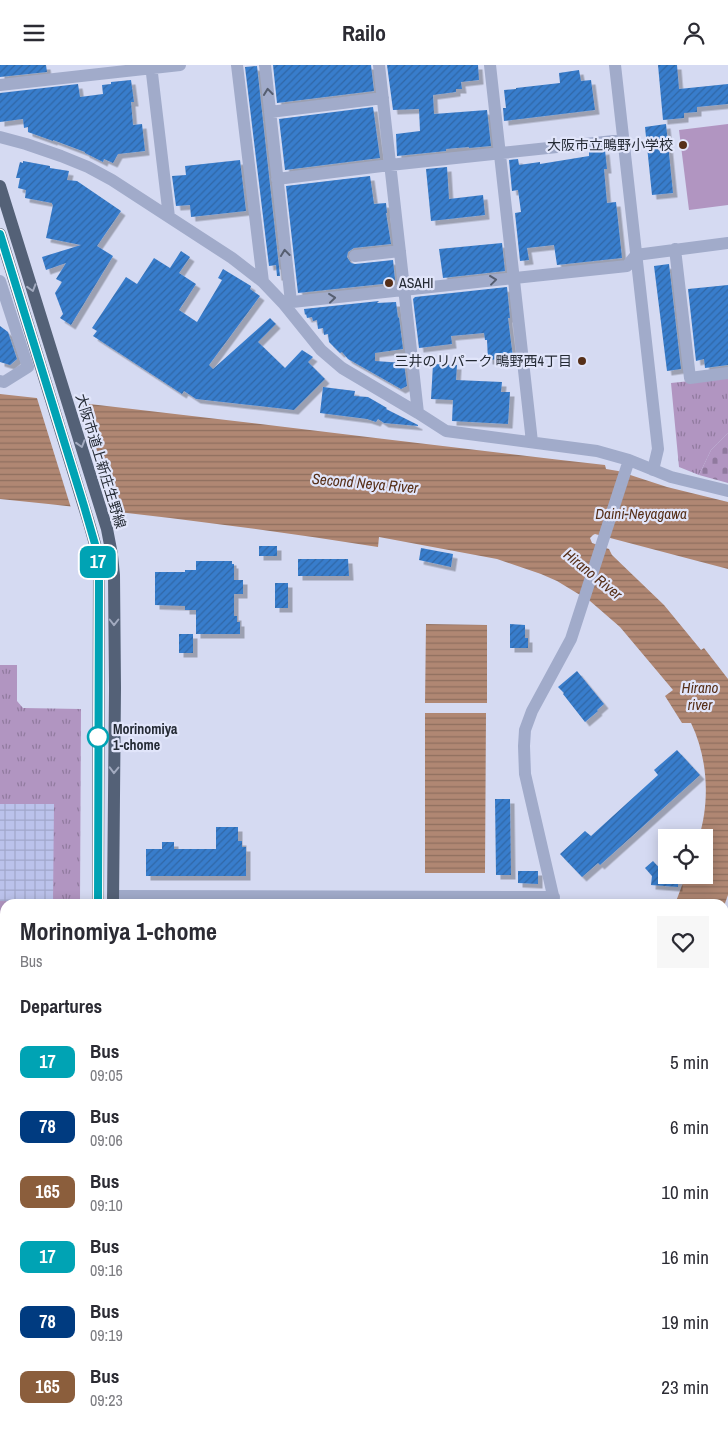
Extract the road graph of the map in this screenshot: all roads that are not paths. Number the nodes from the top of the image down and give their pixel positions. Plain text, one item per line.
1 (180, 65) edge
2 (236, 65) edge
3 (265, 65) edge
4 (379, 65) edge
5 (490, 65) edge
6 (615, 65) edge
7 (151, 67) edge
8 (0, 85) edge
9 (383, 98) junction
10 (270, 112) junction
11 (0, 137) edge
12 (623, 140) junction
13 (500, 153) junction
14 (390, 165) junction
15 (277, 179) junction
16 (0, 186) edge
17 (169, 217) junction
18 (2, 240) edge
19 (728, 243) edge
20 (675, 249) junction
21 (400, 251) junction
22 (636, 255) junction
23 (354, 256) dead end
24 (513, 278) junction
25 (0, 281) edge
26 (263, 282) junction
27 (404, 291) junction
28 (287, 302) junction
29 (728, 373) edge
30 (0, 381) edge
31 (418, 413) junction
32 (532, 442) junction
33 (627, 465) junction
34 (653, 470) junction
35 (728, 491) edge
36 (98, 720) junction
37 (114, 720) junction
38 (98, 899) edge
39 (113, 899) edge
40 (554, 899) edge

1 - 7 street
2 - 26 street
10 -> 3 street
4 - 9 street
5 - 13 street
6 - 12 street
7 - 8 street
7 - 17 street
9 - 10 street
9 - 14 street
10 - 15 street
11 - 17 street
12 - 13 street
12 - 22 street
13 - 14 street
13 - 24 street
14 - 15 street
14 - 21 street
28 -> 15 street
16 -> 37 main road, 大阪市道上新庄生野線
17 - 26 street
18 - 36 main road, 大阪市道上新庄生野線
19 - 20 street
20 - 22 street
20 - 29 street
21 - 23 street
21 - 27 street
22 - 24 street
22 - 34 street
27 -> 24 street
24 - 32 street
25 - 30 street
26 - 28 street
28 -> 27 street
27 - 31 street
28 - 31 street
31 - 32 street
32 - 33 street
33 - 34 street
33 - 40 street
34 - 35 street
36 - 37 main road
36 - 38 main road, 大阪市道上新庄生野線
37 -> 39 main road, 大阪市道上新庄生野線

